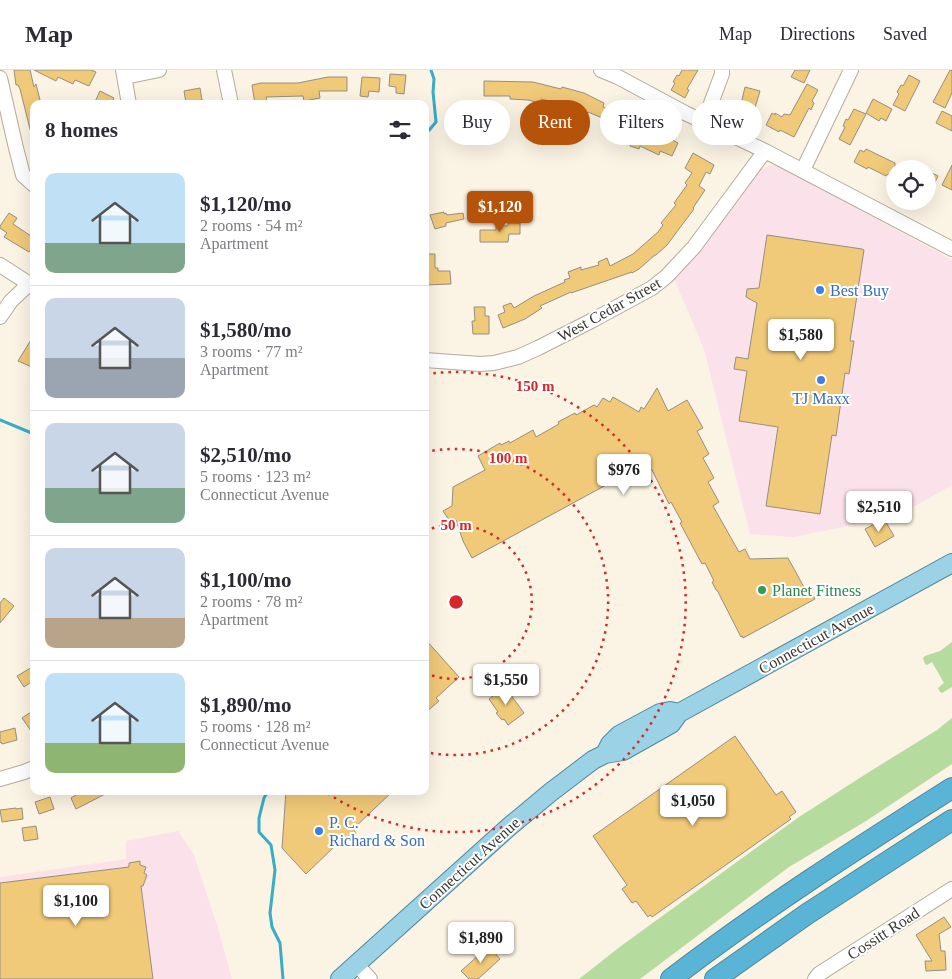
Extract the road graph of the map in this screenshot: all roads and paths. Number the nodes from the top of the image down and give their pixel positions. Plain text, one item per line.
1 (159, 70) edge
2 (224, 70) edge
3 (601, 70) edge
4 (722, 70) edge
5 (851, 70) edge
6 (124, 73) edge
7 (0, 78) edge
8 (128, 100) edge
9 (230, 100) edge
10 (712, 100) edge
11 (692, 116) edge
12 (752, 145) edge
13 (765, 151) junction
14 (803, 170) junction
15 (30, 181) edge
16 (952, 249) edge
17 (0, 265) edge
18 (30, 284) edge
19 (30, 286) edge
20 (0, 317) edge
21 (429, 360) edge
22 (952, 564) edge
23 (30, 770) edge
24 (0, 779) edge
25 (952, 788) edge
26 (952, 820) edge
27 (952, 889) edge
28 (348, 974) edge
29 (370, 979) edge
30 (671, 979) edge
31 (715, 979) edge
32 (815, 979) edge

1 - 6 street
2 - 9 street
3 - 11 street
4 - 10 street
5 - 14 street
6 - 8 street
7 - 15 street
12 - 13 street
13 - 14 street
13 - 21 street, West Cedar Street
14 - 16 street
17 - 18 street
19 - 20 street
22 - 28 main road, Connecticut Avenue
23 - 24 street
25 - 30 highway
26 - 31 highway
27 - 32 street, Cossitt Road
28 - 29 street

